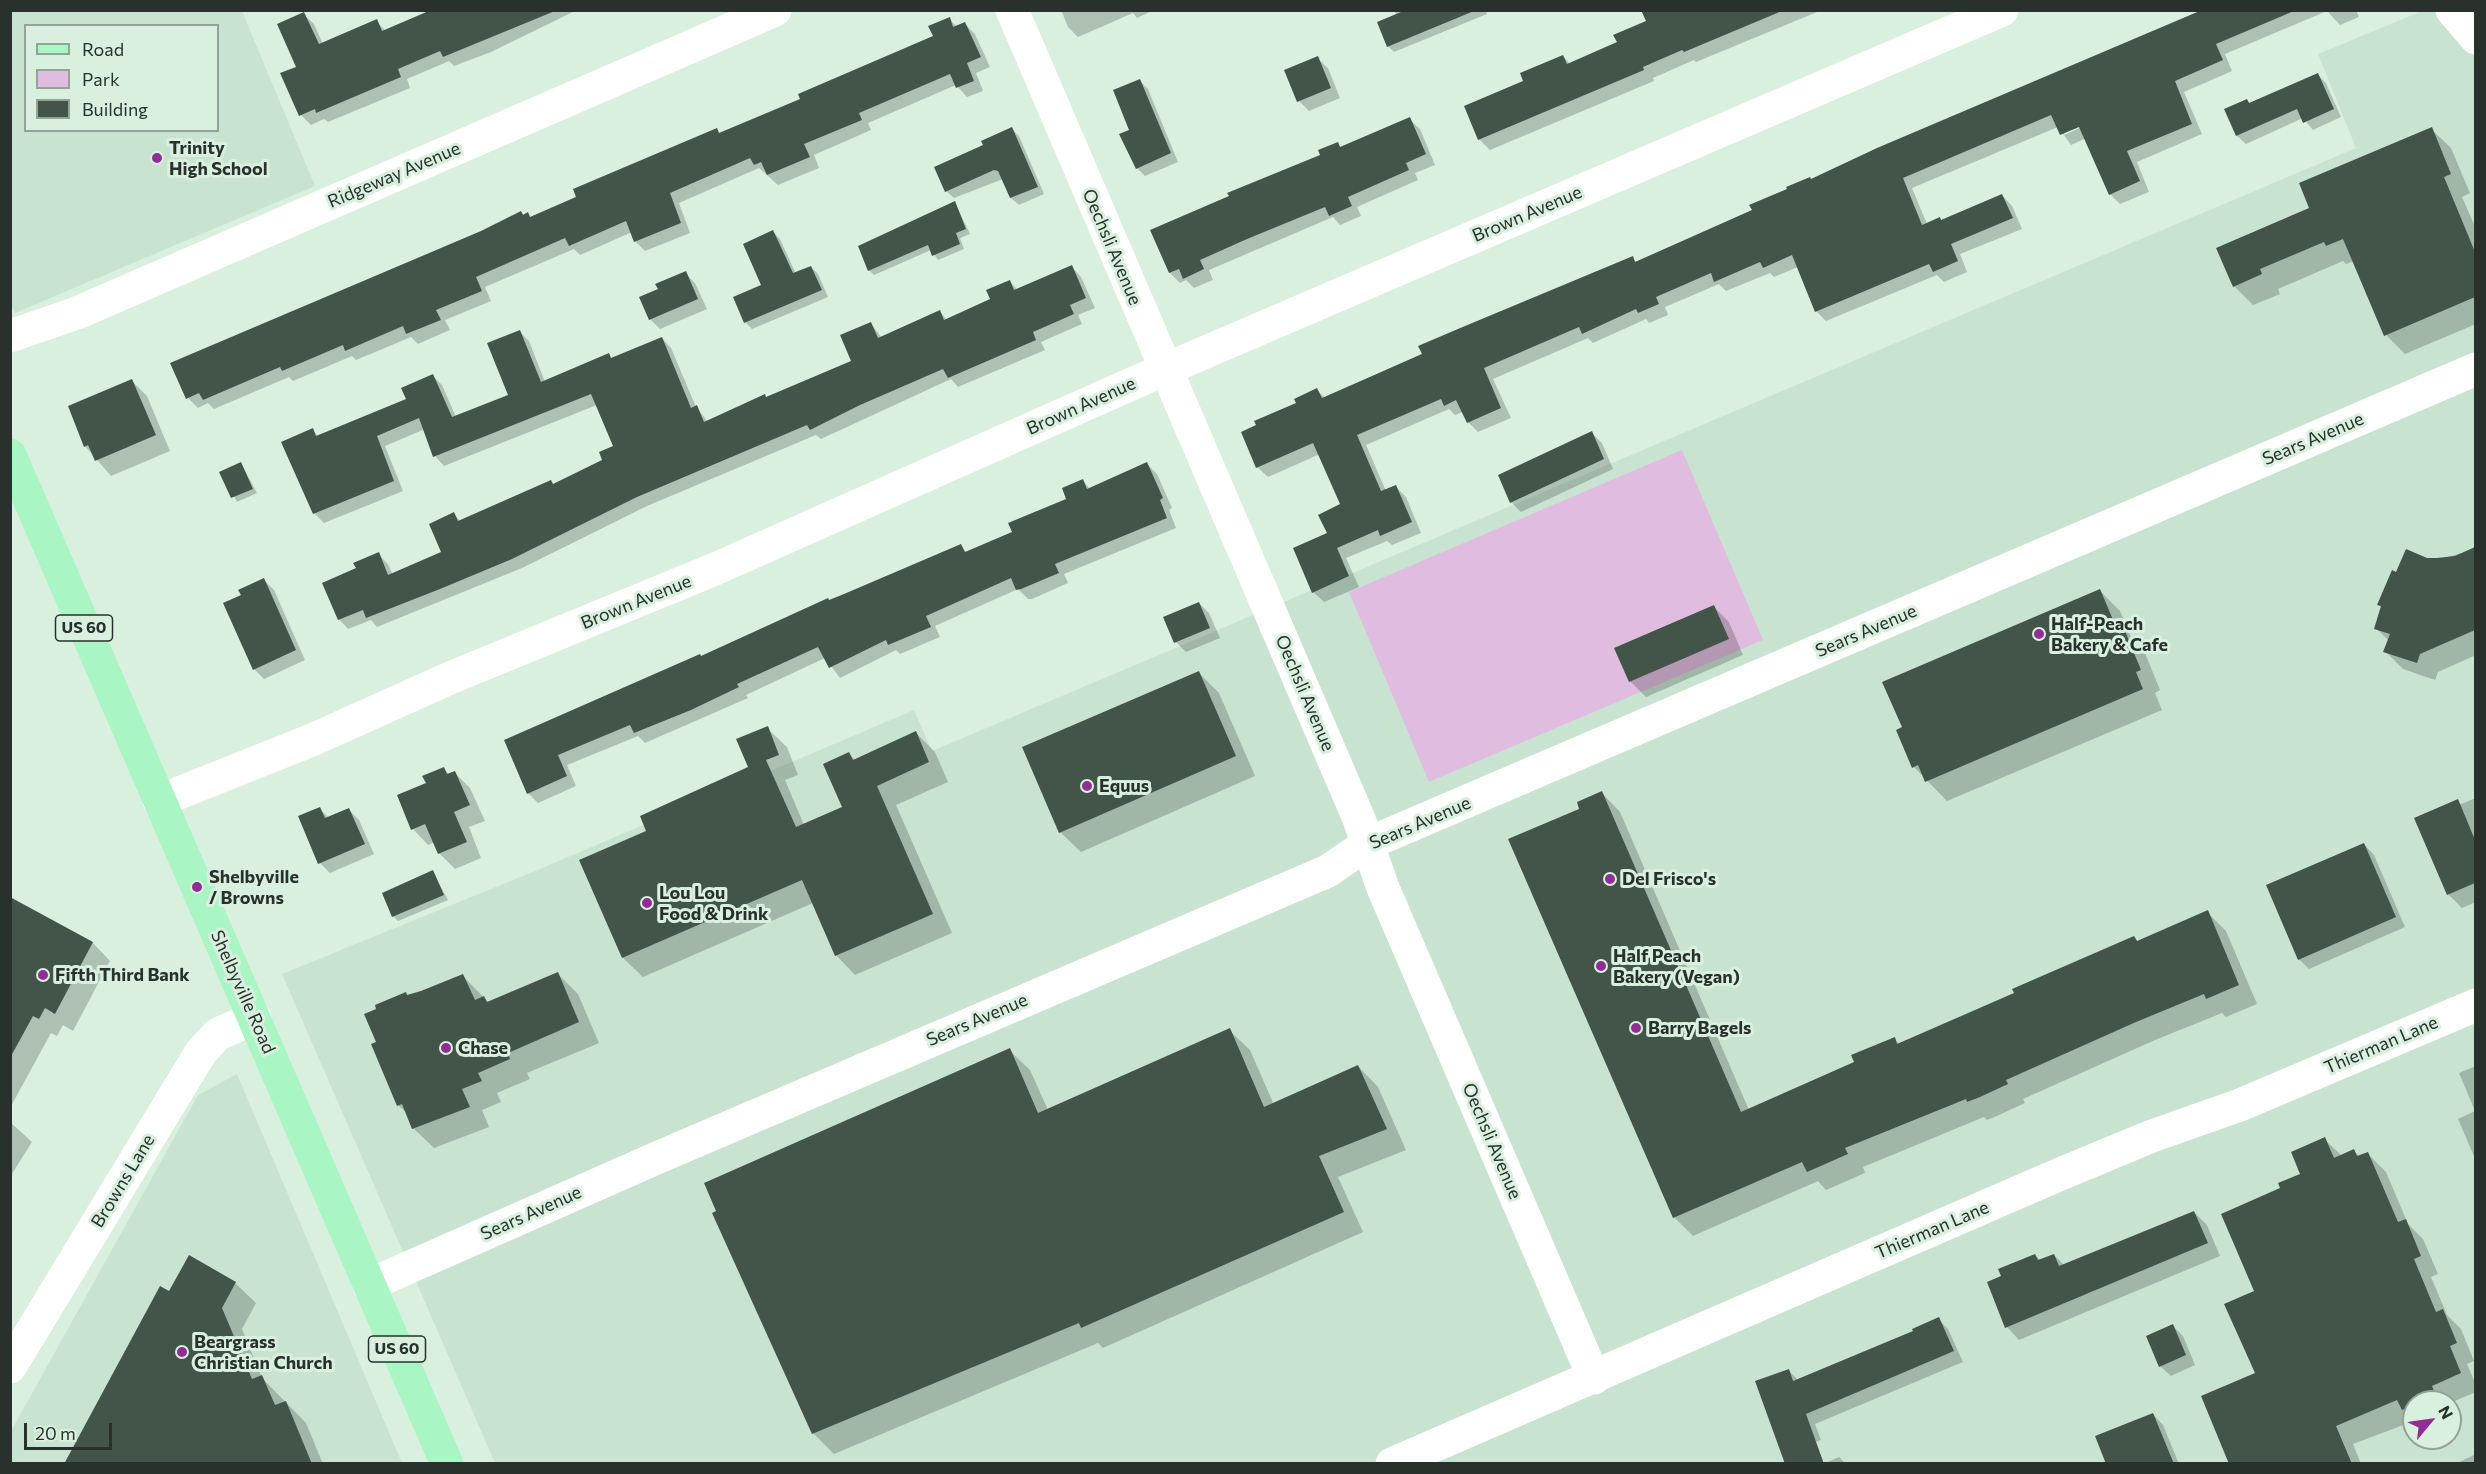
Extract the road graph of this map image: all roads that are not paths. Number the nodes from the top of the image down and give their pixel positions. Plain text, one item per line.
1 (776, 10) edge
2 (1011, 10) edge
3 (2002, 10) edge
4 (2452, 10) edge
5 (2475, 38) edge
6 (10, 336) edge
7 (2475, 369) edge
8 (1165, 370) junction
9 (10, 455) edge
10 (159, 801) junction
11 (1367, 844) junction
12 (2475, 1005) edge
13 (255, 1018) junction
14 (369, 1285) junction
15 (10, 1367) edge
16 (1594, 1377) junction
17 (447, 1464) edge
18 (1392, 1464) edge

1 - 6 street, Ridgeway Avenue
2 - 8 street, Oechsli Avenue
3 - 8 street, Brown Avenue
4 - 5 street
7 - 11 street, Sears Avenue
8 - 10 street, Brown Avenue
8 - 11 street, Oechsli Avenue
9 - 10 main road, Shelbyville Road / US 60
10 - 13 main road, Shelbyville Road / US 60
11 - 14 street, Sears Avenue
11 - 16 street, Oechsli Avenue
12 - 16 street, Thierman Lane
13 - 14 main road, Shelbyville Road / US 60
13 - 15 street, Browns Lane
14 - 17 main road, Shelbyville Road / US 60
16 - 18 street, Thierman Lane

